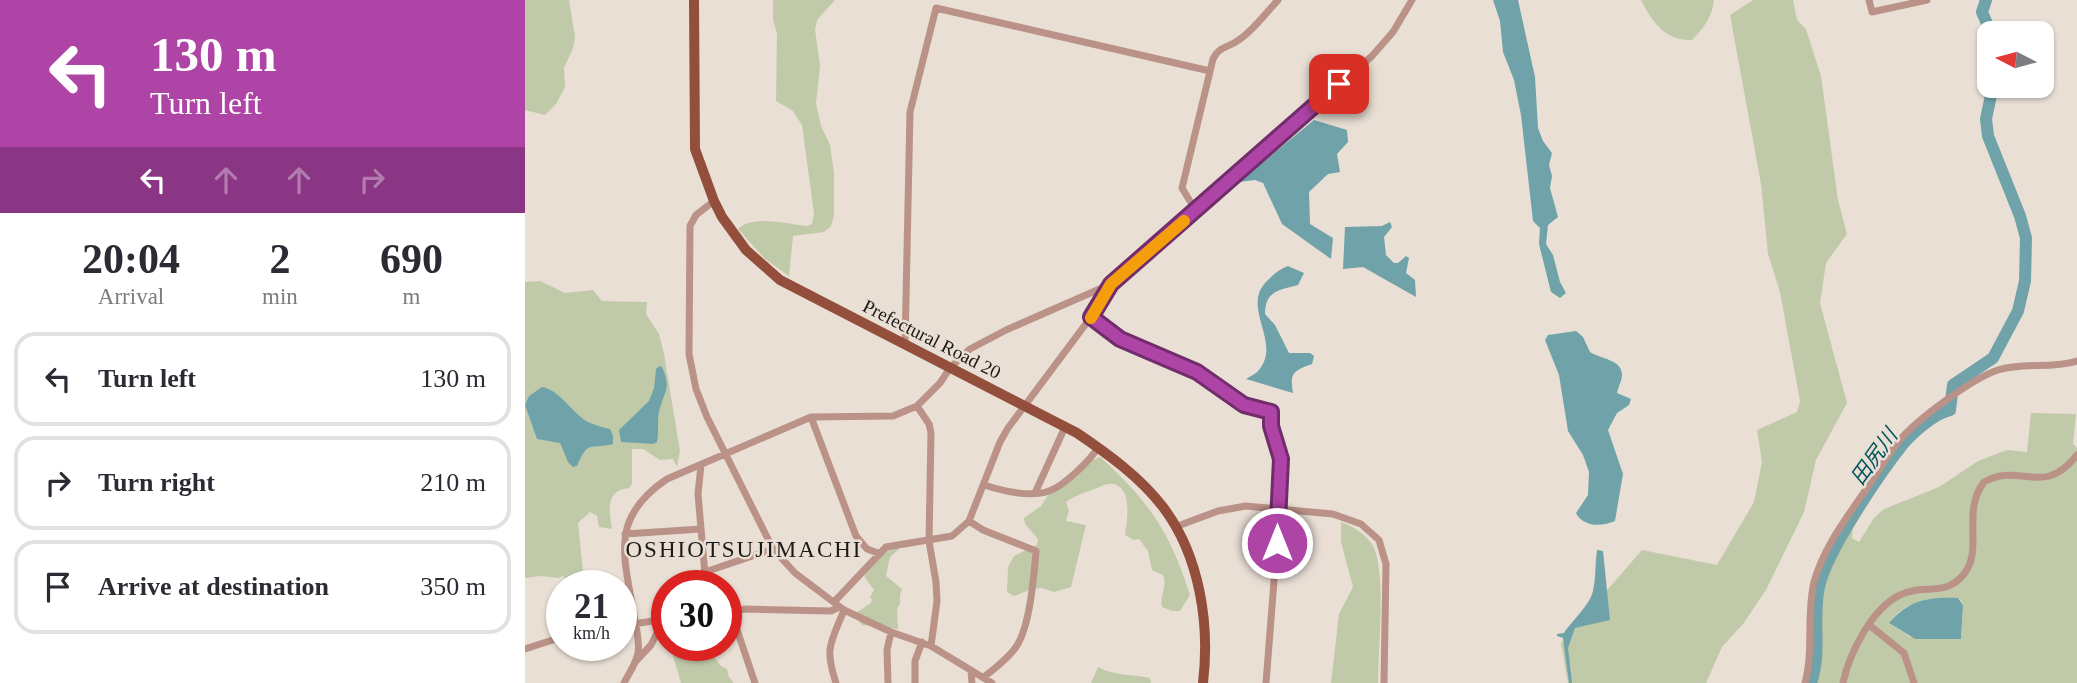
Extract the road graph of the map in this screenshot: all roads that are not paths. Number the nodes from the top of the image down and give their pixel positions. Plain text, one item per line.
1 (694, 0) edge
2 (1278, 0) edge
3 (1412, 0) edge
4 (1869, 0) edge
5 (1927, 0) edge
6 (1210, 71) junction
7 (714, 201) junction
8 (1195, 211) junction
9 (1111, 284) junction
10 (1091, 317) junction
11 (905, 345) junction
12 (2077, 361) edge
13 (950, 368) junction
14 (1024, 405) junction
15 (917, 406) junction
16 (811, 417) junction
17 (1065, 427) junction
18 (1098, 448) junction
19 (726, 453) junction
20 (2077, 455) edge
21 (701, 465) junction
22 (984, 485) junction
23 (1035, 493) junction
24 (1277, 508) junction
25 (969, 522) junction
26 (1175, 527) junction
27 (701, 529) junction
28 (625, 534) junction
29 (929, 541) junction
30 (773, 549) junction
31 (879, 554) junction
32 (627, 570) edge
33 (705, 570) edge
34 (711, 570) edge
35 (839, 606) junction
36 (742, 610) edge
37 (1869, 625) junction
38 (637, 632) edge
39 (891, 632) junction
40 (546, 642) edge
41 (922, 642) junction
42 (651, 645) edge
43 (931, 646) junction
44 (525, 649) edge
45 (742, 649) edge
46 (637, 655) edge
47 (637, 660) edge
48 (636, 661) edge
49 (971, 671) junction
50 (984, 677) junction
51 (624, 683) edge
52 (755, 683) edge
53 (836, 683) edge
54 (888, 683) edge
55 (915, 683) edge
56 (972, 683) edge
57 (992, 683) edge
58 (1203, 683) edge
59 (1266, 683) edge
60 (1384, 683) edge
61 (1805, 683) edge
62 (1843, 683) edge
63 (1914, 683) edge

1 - 7 main road, Prefectural Road 20
2 - 6 street
3 - 8 street
4 - 5 street
6 - 8 street
6 - 11 street
7 - 11 main road, Prefectural Road 20
7 - 19 street
8 - 9 street
9 - 10 street
9 - 13 street
10 - 14 street
10 - 24 street
11 - 13 main road, Prefectural Road 20
12 - 61 street
13 - 14 main road, Prefectural Road 20
13 - 15 street
14 - 17 main road, Prefectural Road 20
14 - 22 street
15 - 16 street
15 - 29 street
16 - 19 street
16 - 31 street
17 - 18 main road, Prefectural Road 20
17 - 23 street
18 - 23 street
18 - 26 main road, Prefectural Road 20
19 - 21 street
19 - 30 street
20 - 37 street
21 - 27 street
21 - 28 street
22 - 23 street
22 - 25 street
24 - 26 street
24 - 59 street
24 - 60 street
25 - 29 street
25 - 50 street
26 - 58 main road, Prefectural Road 20
27 - 28 street
27 - 33 street
28 - 32 street
29 - 31 street
29 - 43 street
30 - 34 street
30 - 35 street
31 - 35 street
35 - 36 street
35 - 39 street
35 - 53 street
37 - 62 street
37 - 63 street
38 - 46 street
39 - 41 street
39 - 54 street
40 - 44 street
41 - 43 street
41 - 55 street
42 - 47 street
43 - 49 street
45 - 52 street
48 - 51 street
49 - 50 street
49 - 56 street
50 - 57 street

